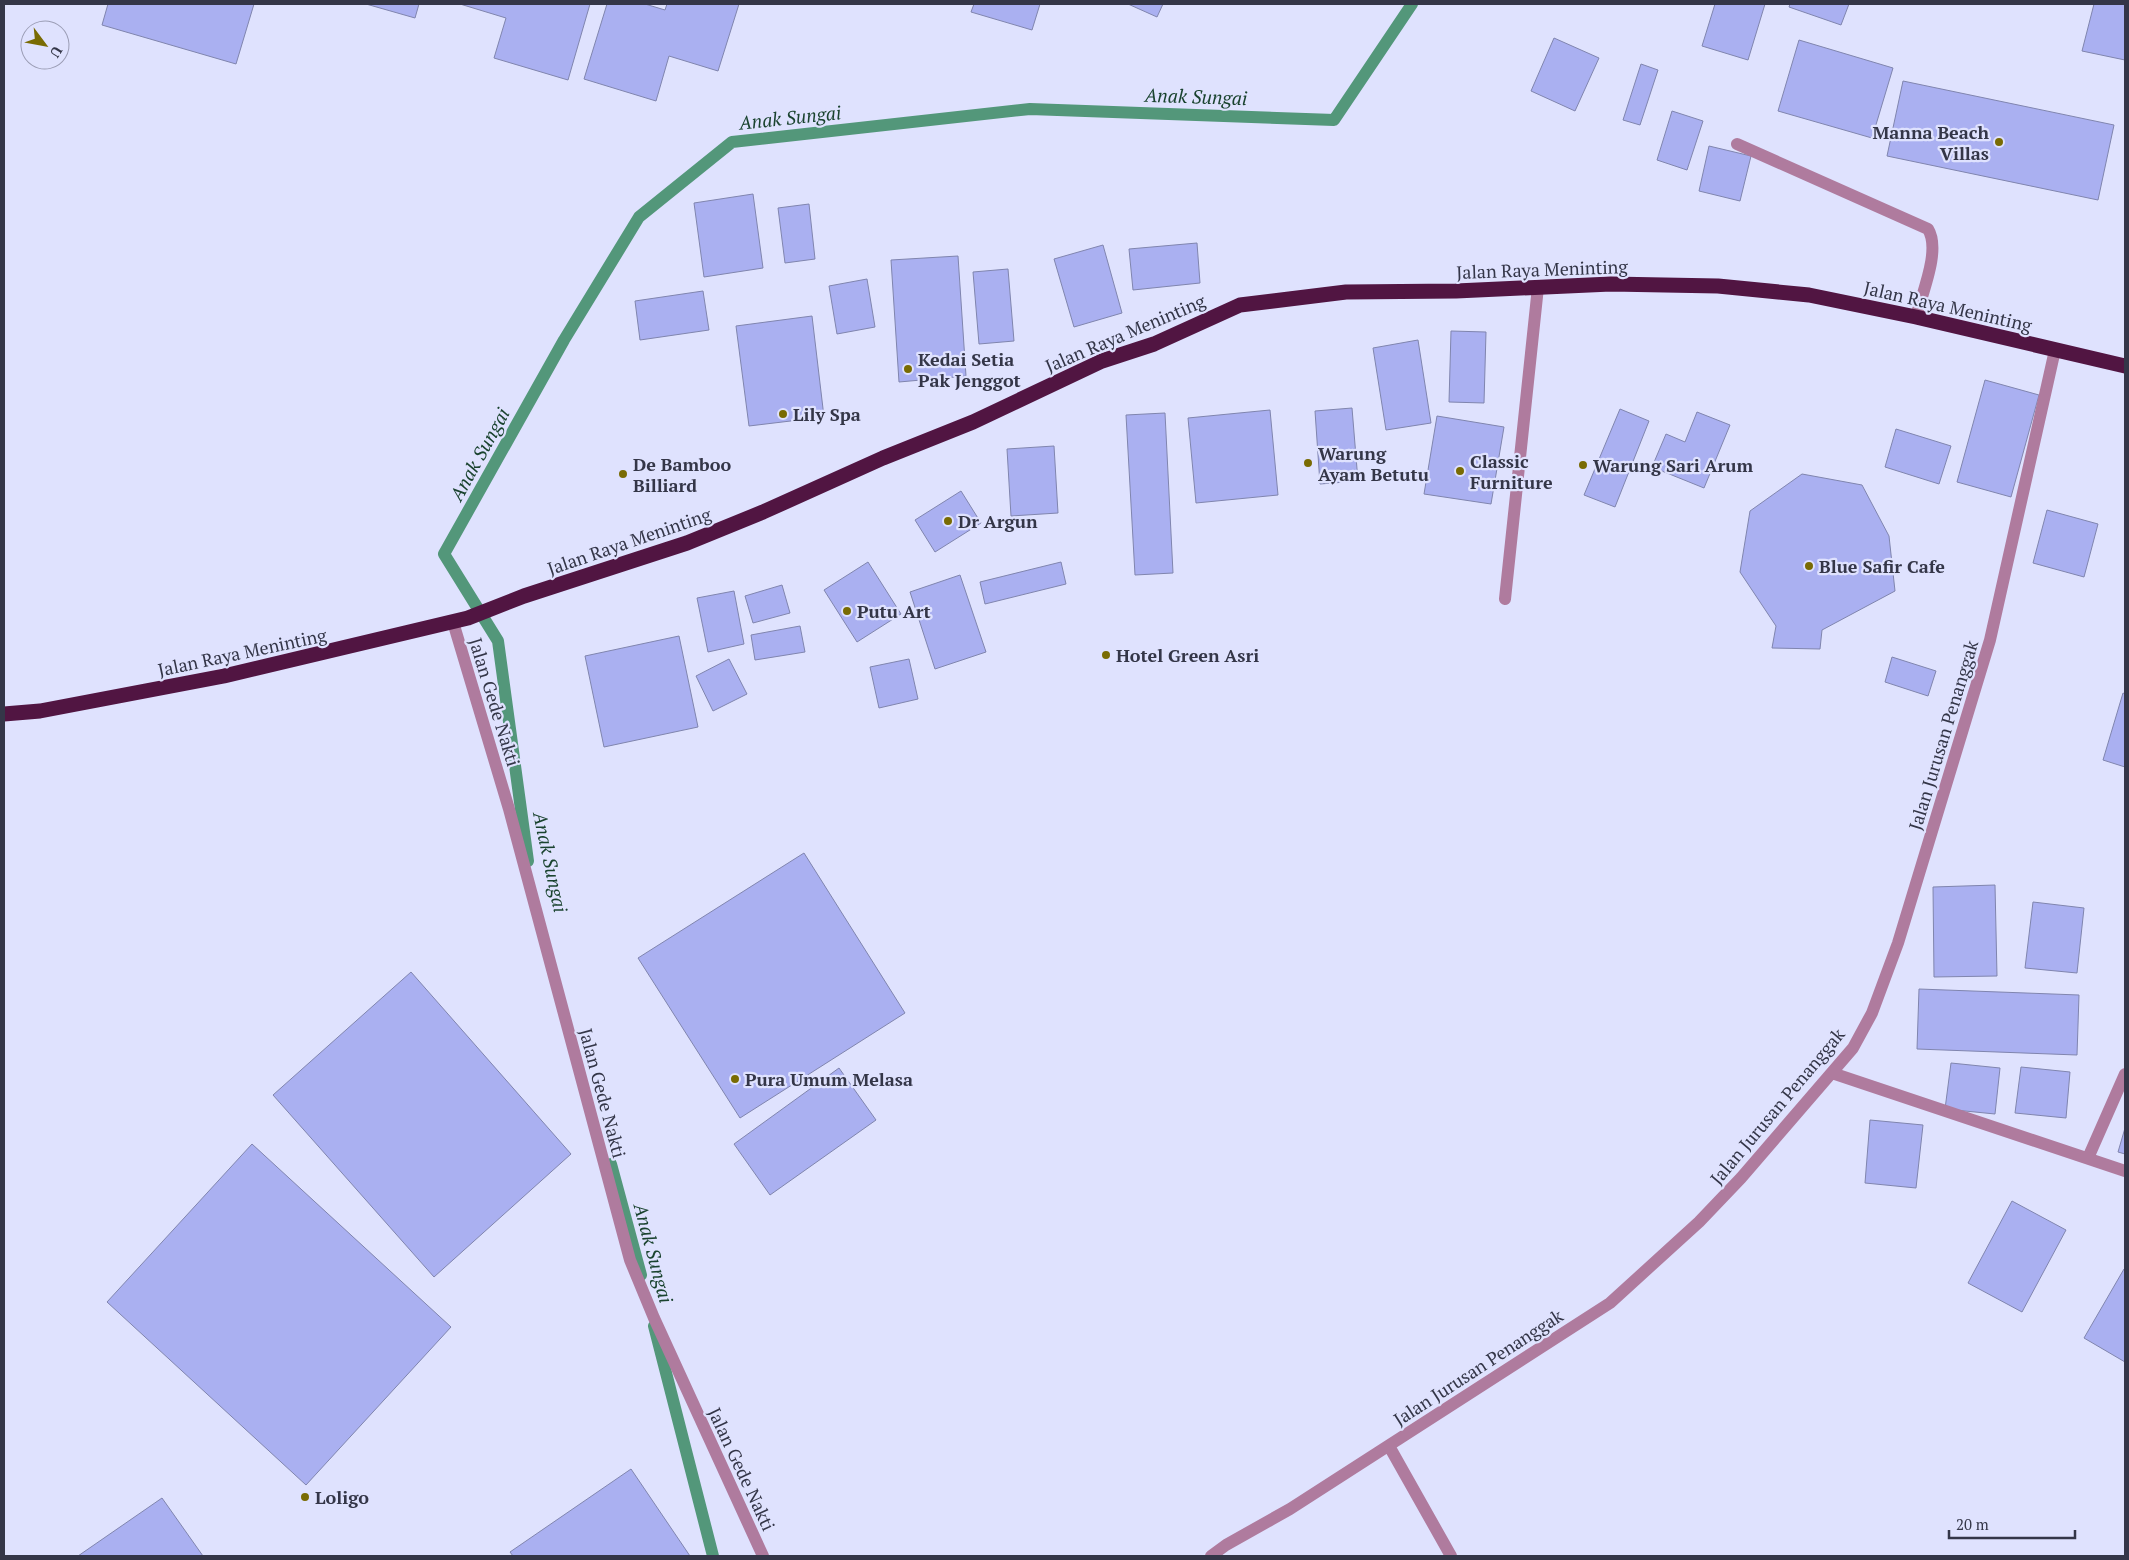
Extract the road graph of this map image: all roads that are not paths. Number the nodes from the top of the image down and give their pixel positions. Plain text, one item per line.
1 (1737, 144) dead end
2 (1538, 287) junction
3 (1916, 317) junction
4 (2056, 350) junction
5 (2125, 366) edge
6 (1505, 599) dead end
7 (453, 622) junction
8 (4, 714) edge
9 (1832, 1073) junction
10 (2125, 1074) edge
11 (2088, 1158) junction
12 (2125, 1172) edge
13 (1389, 1446) junction
14 (763, 1556) edge
15 (1211, 1556) edge
16 (1451, 1556) edge

1 - 3 street
2 - 3 highway, Jalan Raya Meninting
2 - 6 street
2 - 7 highway, Jalan Raya Meninting
3 - 4 highway, Jalan Raya Meninting
4 - 5 highway, Jalan Raya Meninting
4 - 9 street, Jalan Jurusan Penanggak
7 - 8 highway, Jalan Raya Meninting
7 - 14 street, Jalan Gede Nakti
9 - 11 street
9 - 13 street, Jalan Jurusan Penanggak
10 - 11 street
11 - 12 street
13 - 15 street, Jalan Jurusan Penanggak
13 - 16 street

